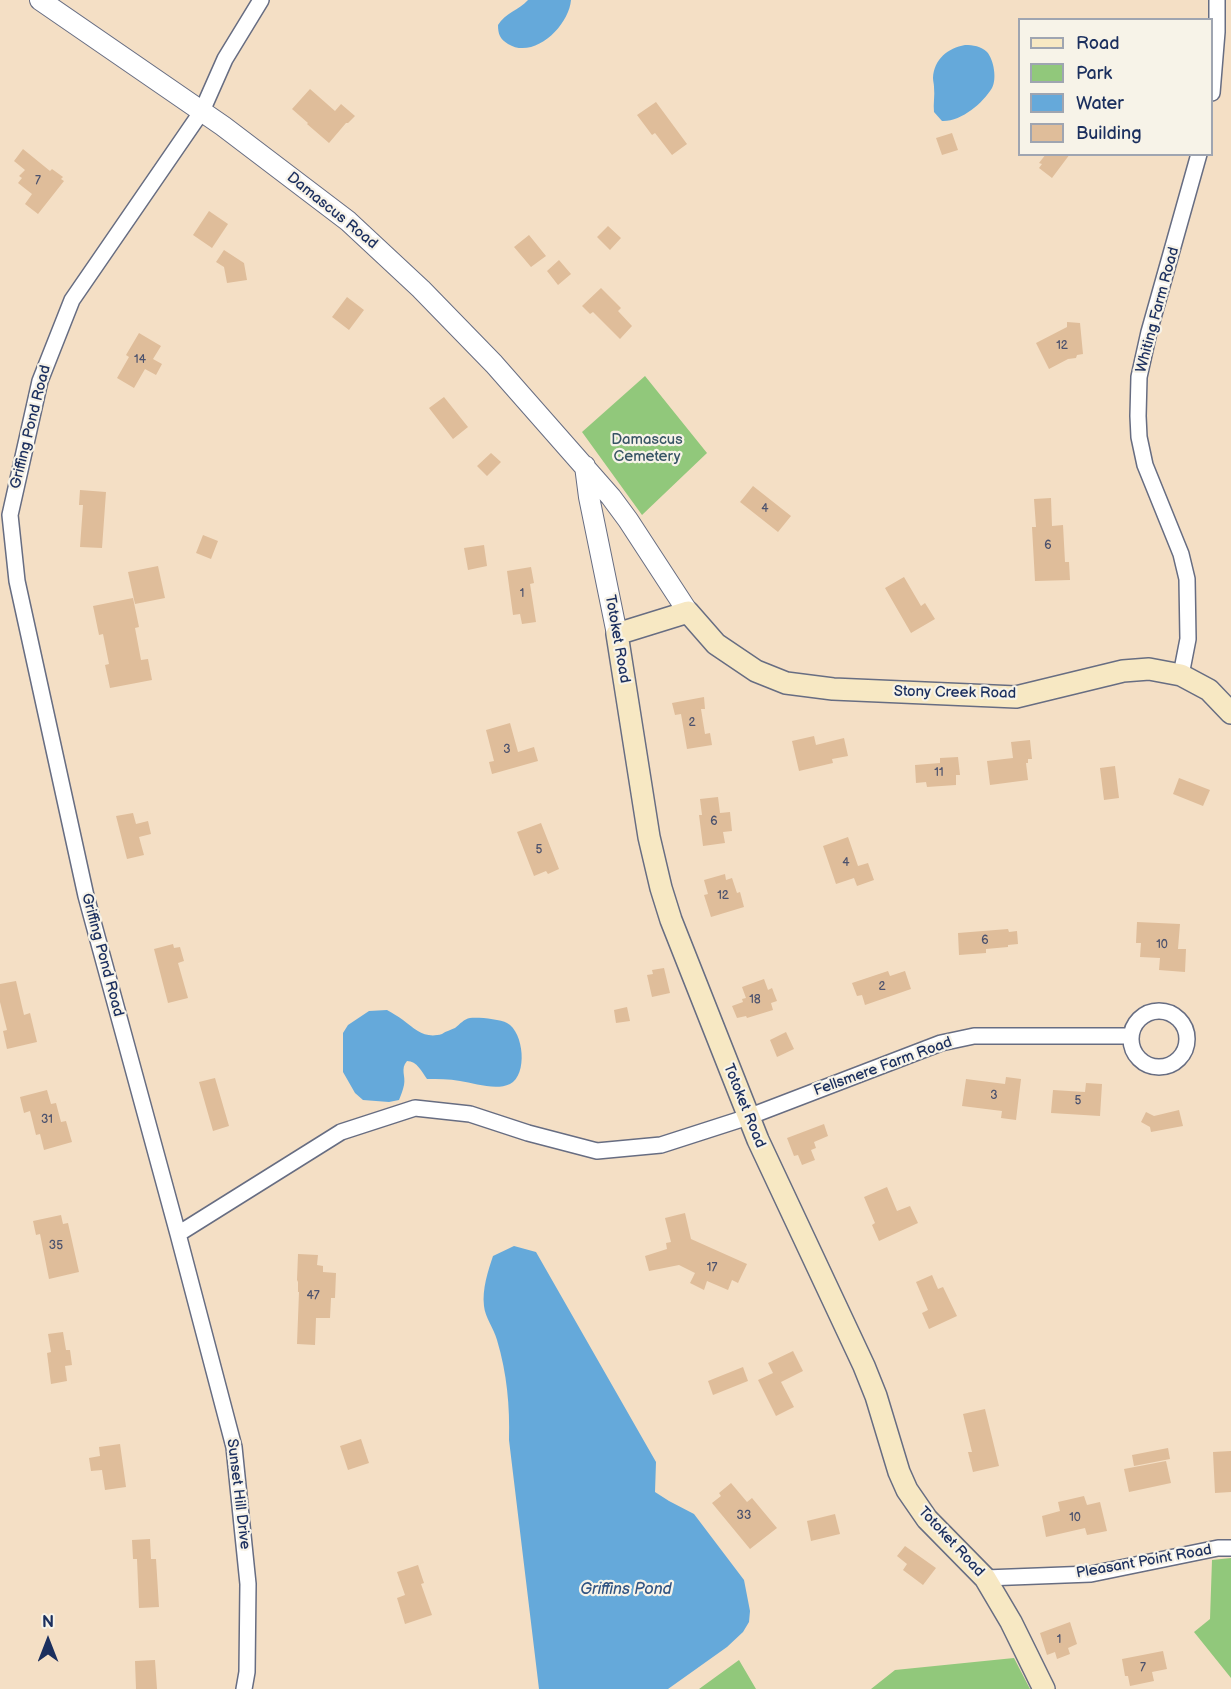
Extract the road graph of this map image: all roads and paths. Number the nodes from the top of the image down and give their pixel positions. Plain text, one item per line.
1 (40, 0) edge
2 (261, 0) edge
3 (1217, 0) edge
4 (1213, 81) edge
5 (202, 111) junction
6 (1198, 156) edge
7 (585, 466) junction
8 (5, 515) edge
9 (688, 612) junction
10 (617, 634) junction
11 (1180, 675) junction
12 (1231, 713) edge
13 (1131, 1036) dead end
14 (748, 1117) junction
15 (178, 1234) junction
16 (1231, 1548) edge
17 (985, 1578) junction
18 (244, 1689) edge
19 (1044, 1689) edge

1 - 5 street, Damascus Road
2 - 5 street, Griffing Pond Road
3 - 4 street
5 - 7 street, Damascus Road
5 - 8 street, Griffing Pond Road
6 - 11 street, Whiting Farm Road
7 - 9 street, Stony Creek Road
7 - 10 street, Totoket Road
8 - 15 street, Griffing Pond Road
9 - 10 main road
9 - 11 main road, Stony Creek Road
10 - 14 main road, Totoket Road
11 - 12 main road, Stony Creek Road
13 - 14 street, Fellsmere Farm Road
14 - 15 street
14 - 17 main road, Totoket Road
15 - 18 street, Sunset Hill Drive
16 - 17 street, Pleasant Point Road
17 - 19 main road, Totoket Road

